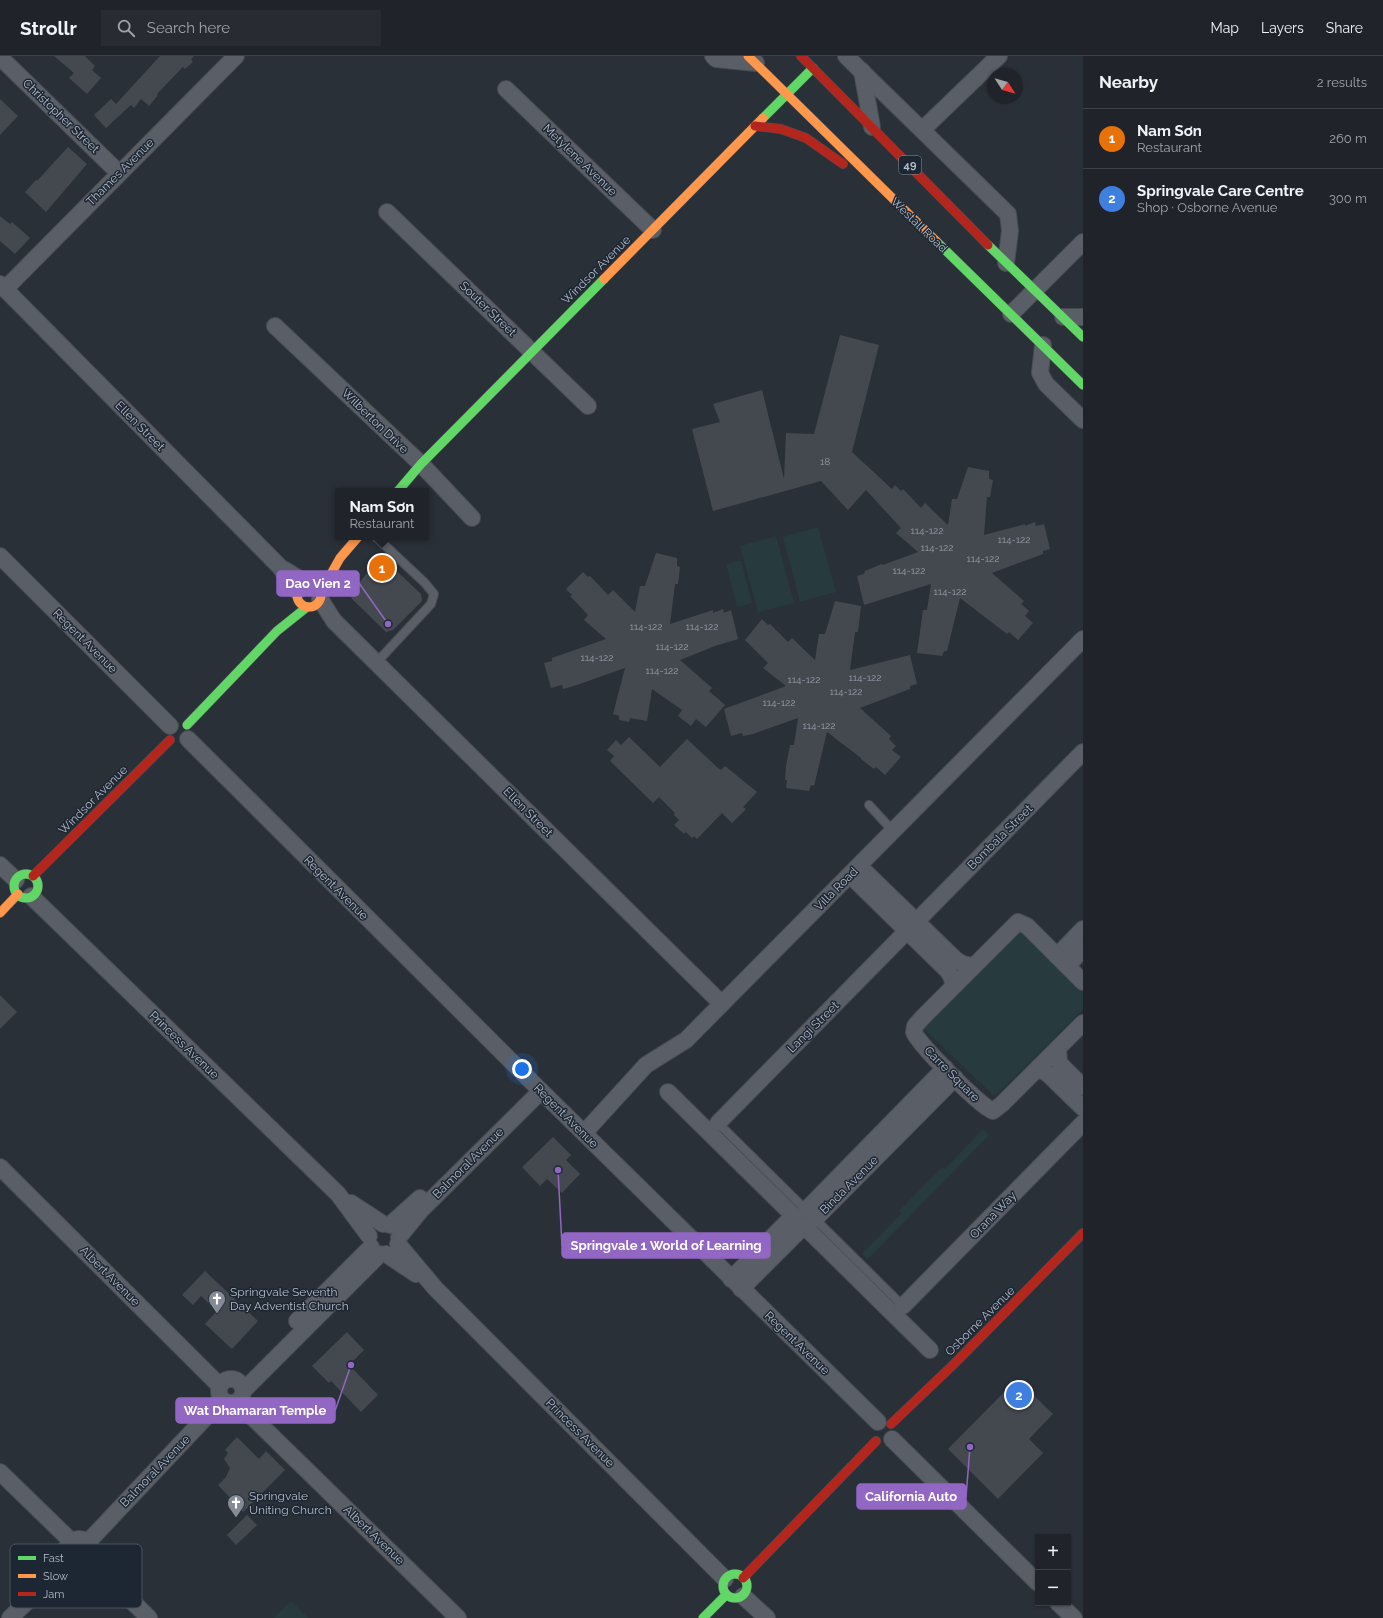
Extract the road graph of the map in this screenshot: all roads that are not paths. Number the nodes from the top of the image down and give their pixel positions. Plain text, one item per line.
1 (236, 56) edge
2 (713, 56) edge
3 (801, 56) edge
4 (846, 56) edge
5 (999, 56) edge
6 (3, 60) dead end
7 (752, 60) edge
8 (813, 68) junction
9 (862, 72) junction
10 (506, 89) dead end
11 (787, 94) junction
12 (755, 126) junction
13 (872, 127) junction
14 (922, 130) junction
15 (119, 173) junction
16 (878, 185) junction
17 (387, 212) dead end
18 (653, 230) junction
19 (1083, 242) edge
20 (1006, 262) junction
21 (2, 286) edge
22 (1035, 289) junction
23 (1011, 314) junction
24 (1063, 317) junction
25 (1083, 317) edge
26 (275, 326) dead end
27 (1083, 337) edge
28 (1043, 345) junction
29 (532, 352) junction
30 (1083, 385) edge
31 (588, 406) dead end
32 (1083, 420) edge
33 (421, 464) junction
34 (401, 488) edge
35 (472, 518) dead end
36 (355, 540) edge
37 (379, 540) edge
38 (0, 556) edge
39 (340, 558) junction
40 (298, 594) junction
41 (314, 601) junction
42 (277, 631) junction
43 (1083, 639) edge
44 (376, 662) junction
45 (179, 736) junction
46 (1083, 752) edge
47 (869, 805) dead end
48 (893, 831) junction
49 (0, 865) edge
50 (855, 870) junction
51 (33, 876) junction
52 (22, 890) junction
53 (0, 913) edge
54 (912, 926) junction
55 (1083, 929) edge
56 (1083, 949) edge
57 (1062, 961) junction
58 (973, 966) junction
59 (1083, 982) edge
60 (953, 986) junction
61 (722, 1004) junction
62 (1083, 1023) edge
63 (1058, 1048) junction
64 (1038, 1068) junction
65 (950, 1073) junction
66 (1083, 1087) edge
67 (537, 1088) junction
68 (668, 1092) dead end
69 (1083, 1108) edge
70 (718, 1123) joint
71 (1083, 1123) edge
72 (584, 1134) junction
73 (0, 1167) edge
74 (804, 1218) junction
75 (1083, 1233) edge
76 (385, 1240) junction
77 (736, 1284) junction
78 (903, 1306) joint
79 (930, 1350) dead end
80 (233, 1392) junction
81 (887, 1429) junction
82 (876, 1441) junction
83 (0, 1472) edge
84 (71, 1541) junction
85 (88, 1542) joint
86 (70, 1544) edge
87 (725, 1578) junction
88 (744, 1578) junction
89 (1035, 1580) edge
90 (726, 1595) junction
91 (743, 1596) junction
92 (1061, 1606) edge
93 (20, 1608) edge
94 (139, 1608) edge
95 (10, 1618) edge
96 (149, 1618) edge
97 (458, 1618) edge
98 (703, 1618) edge
99 (767, 1618) edge
100 (1074, 1618) edge

1 - 15 street, Thames Avenue
2 - 7 street, Westall Road
3 - 8 main road, 49
4 - 9 street
5 - 14 street
6 - 15 street, Christopher Street
7 - 11 main road, Westall Road
8 - 11 main road, Windsor Avenue
8 - 13 main road, 49
9 - 13 street
9 - 14 street
10 - 18 street, Metylene Avenue
11 - 12 main road, Windsor Avenue
11 - 16 main road, Westall Road
12 - 16 main road
12 - 18 main road, Windsor Avenue
13 - 20 main road, 49
14 - 20 street
15 - 21 street, Thames Avenue
16 - 23 main road, Westall Road
17 - 29 street, Souter Street
18 - 29 main road, Windsor Avenue
19 - 22 street
20 - 22 main road, 49
21 - 40 street, Ellen Street
22 - 23 street
22 - 24 main road, 49
23 - 28 main road, Westall Road
24 - 25 street
24 - 27 main road, 49
26 - 33 street, Wilberton Drive
28 - 30 main road, Westall Road
28 - 32 street
29 - 31 street, Souter Street
29 - 33 main road, Windsor Avenue
33 - 34 main road, Windsor Avenue
33 - 35 street, Wilberton Drive
36 - 39 main road, Windsor Avenue
37 - 44 lane
38 - 45 street, Regent Avenue
39 - 40 main road, Windsor Avenue
39 - 41 main road, Windsor Avenue
40 - 41 main road
40 - 41 main road
40 - 42 main road, Windsor Avenue
41 - 42 main road, Windsor Avenue
41 - 44 street, Ellen Street
42 - 45 main road, Windsor Avenue
43 - 48 street, Villa Road
44 - 61 street, Ellen Street
45 - 51 main road, Windsor Avenue
45 - 67 street, Regent Avenue
46 - 54 street, Bombala Street
47 - 48 lane
48 - 50 street, Villa Road
49 - 52 street, Princess Avenue
50 - 54 street
50 - 61 street, Villa Road
51 - 52 main road
51 - 52 main road
52 - 53 main road
52 - 76 street, Princess Avenue
54 - 58 street
54 - 60 street
54 - 70 street, Langi Street
55 - 57 street
56 - 57 street
57 - 58 street, Carre Square
57 - 59 street, Carre Square
58 - 60 street, Carre Square
60 - 65 street, Carre Square
61 - 72 street, Villa Road
62 - 63 street, Carre Square
63 - 64 street, Carre Square
63 - 66 street
64 - 65 street, Carre Square
64 - 69 street
65 - 74 street, Binda Avenue
67 - 72 street, Regent Avenue
67 - 76 street, Balmoral Avenue
68 - 74 street
70 - 74 lane
71 - 78 street, Orana Way
72 - 77 street, Regent Avenue
73 - 80 street, Albert Avenue
74 - 77 street, Binda Avenue
74 - 78 lane
74 - 79 street
75 - 81 main road, Osborne Avenue
76 - 80 street, Balmoral Avenue
76 - 87 street, Princess Avenue
77 - 81 street, Regent Avenue
80 - 85 street, Balmoral Avenue
80 - 97 street, Albert Avenue
81 - 82 main road
81 - 82 main road
81 - 89 street, Regent Avenue
82 - 88 main road
83 - 84 street
84 - 85 street
84 - 86 street
87 - 88 main road
87 - 90 main road
88 - 91 main road
90 - 91 main road
90 - 98 main road
91 - 99 street
92 - 100 street
93 - 95 street
94 - 96 street

